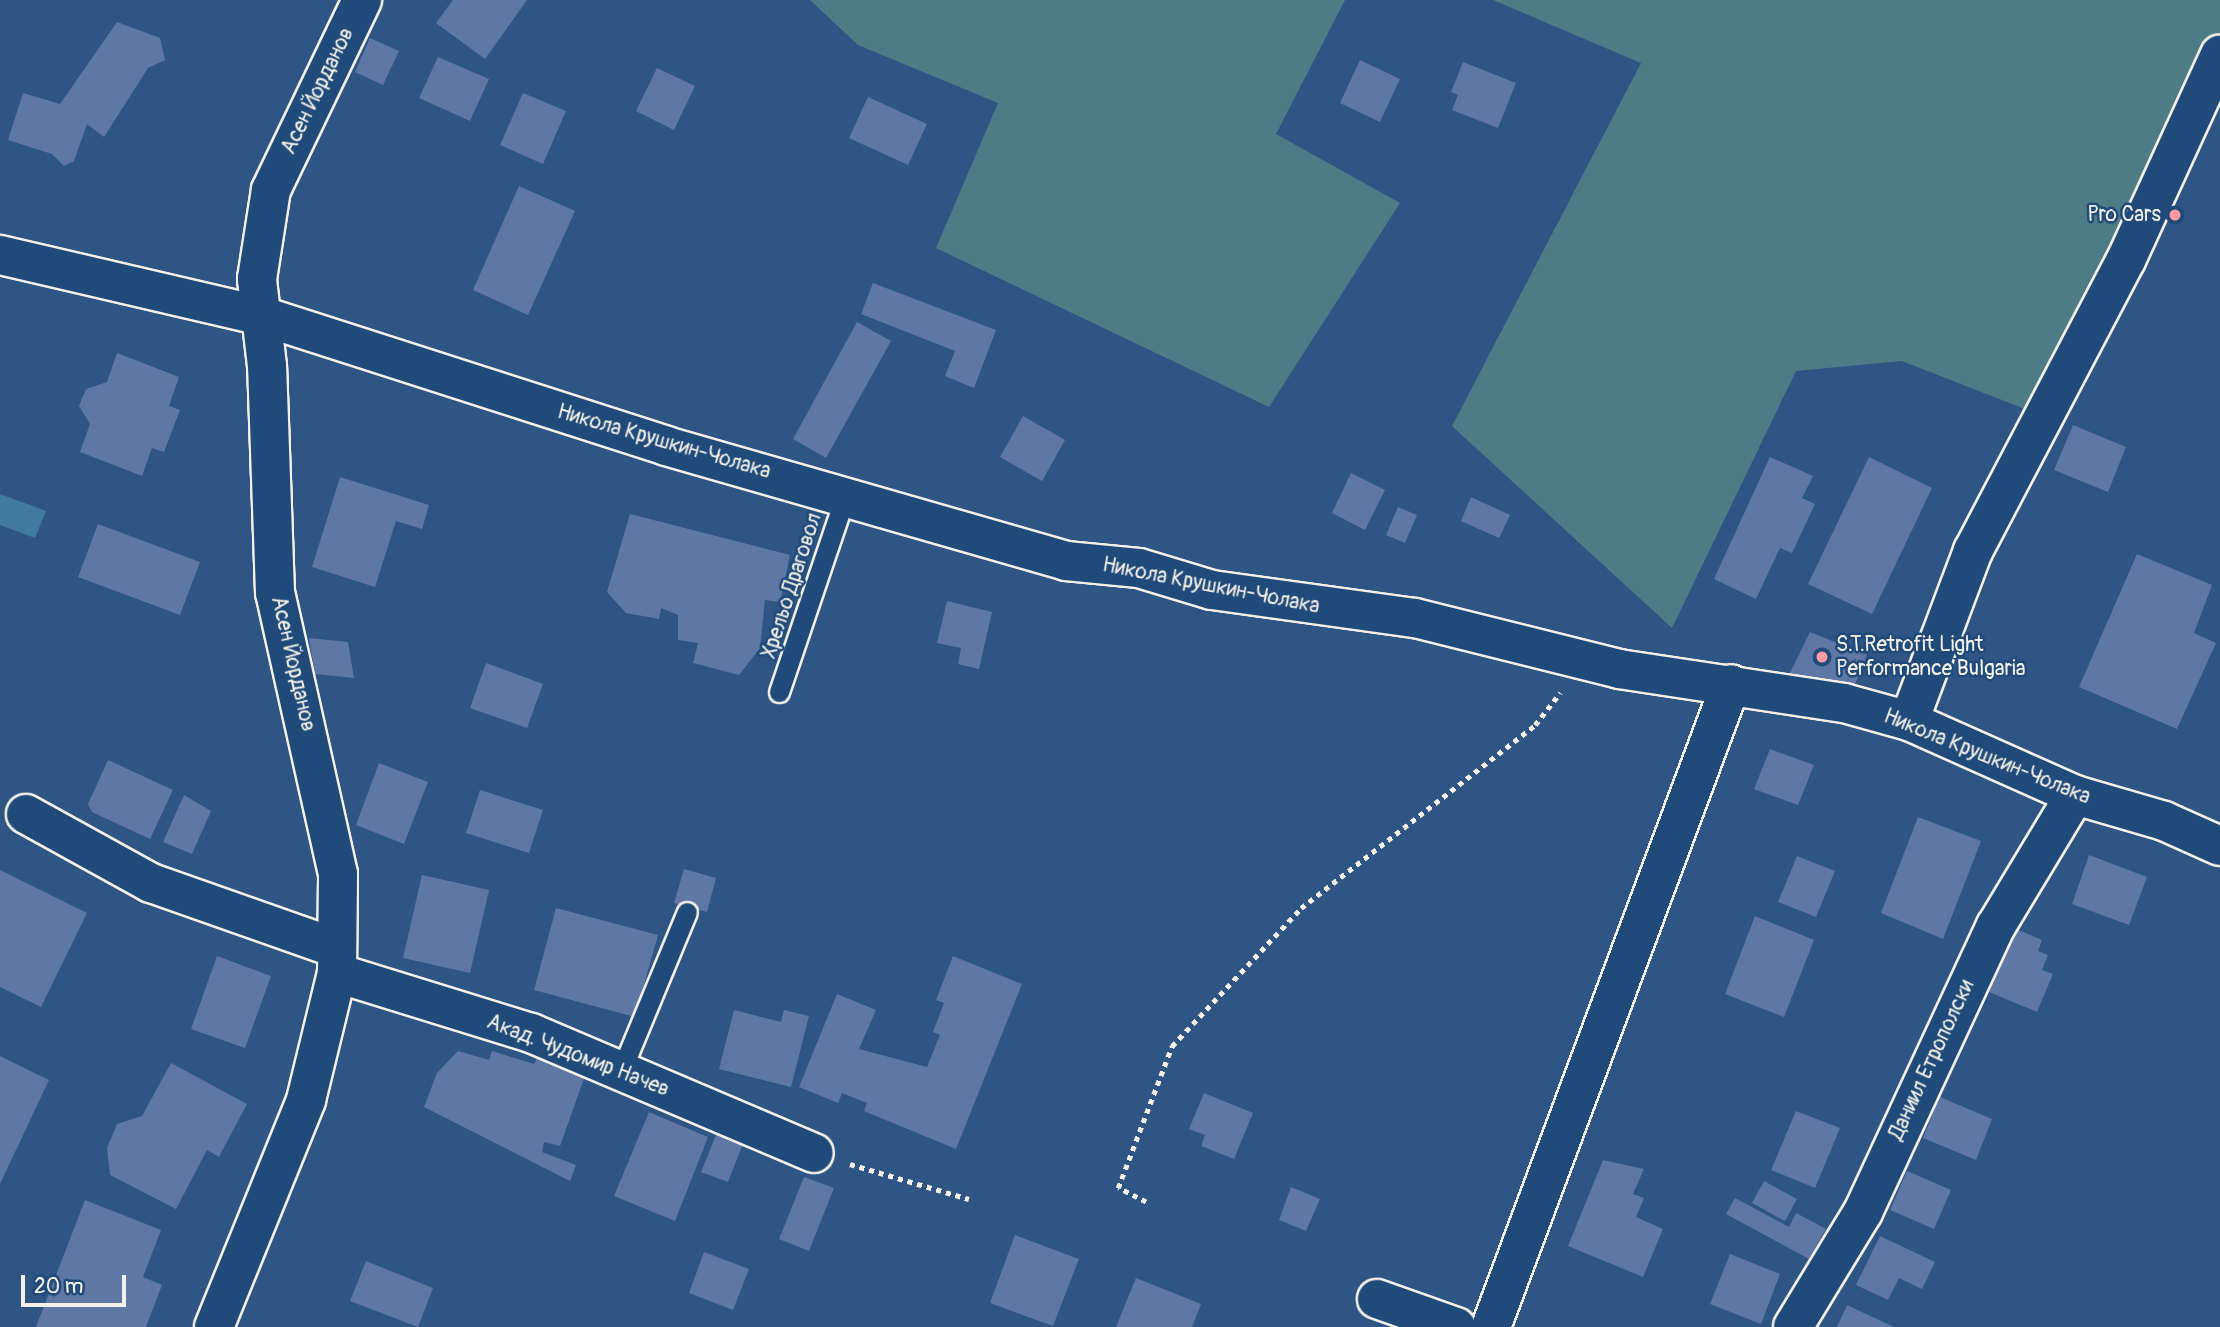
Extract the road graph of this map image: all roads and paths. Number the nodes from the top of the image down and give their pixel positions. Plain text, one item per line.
1 (362, 0) edge
2 (2220, 55) edge
3 (0, 255) edge
4 (262, 316) junction
5 (846, 494) junction
6 (1585, 662) junction
7 (1731, 684) junction
8 (779, 692) dead end
9 (1909, 720) junction
10 (2075, 795) junction
11 (26, 814) dead end
12 (2220, 846) edge
13 (687, 912) dead end
14 (336, 960) junction
15 (621, 1071) junction
16 (814, 1153) joint
17 (969, 1199) dead end
18 (1146, 1202) dead end
19 (1377, 1299) dead end
20 (214, 1327) edge
21 (1456, 1327) edge
22 (1491, 1327) edge
23 (1793, 1327) edge

1 - 4 street, Асен Йорданов
2 - 9 street
3 - 4 street, Никола Крушкин-Чолака
4 - 5 street, Никола Крушкин-Чолака
4 - 14 street, Асен Йорданов
5 - 6 street, Никола Крушкин-Чолака
5 - 8 lane, Хрельо Драговол
6 - 7 street, Никола Крушкин-Чолака
6 - 18 path
7 - 9 street, Никола Крушкин-Чолака
7 - 22 street
9 - 10 street, Никола Крушкин-Чолака
10 - 12 street, Никола Крушкин-Чолака
10 - 23 street, Даниил Етрополски
11 - 14 street, Акад. Чудомир Начев
13 - 15 lane
14 - 15 street, Акад. Чудомир Начев
14 - 20 street, Асен Йорданов
15 - 16 street, Акад. Чудомир Начев
16 - 17 path
19 - 21 street

